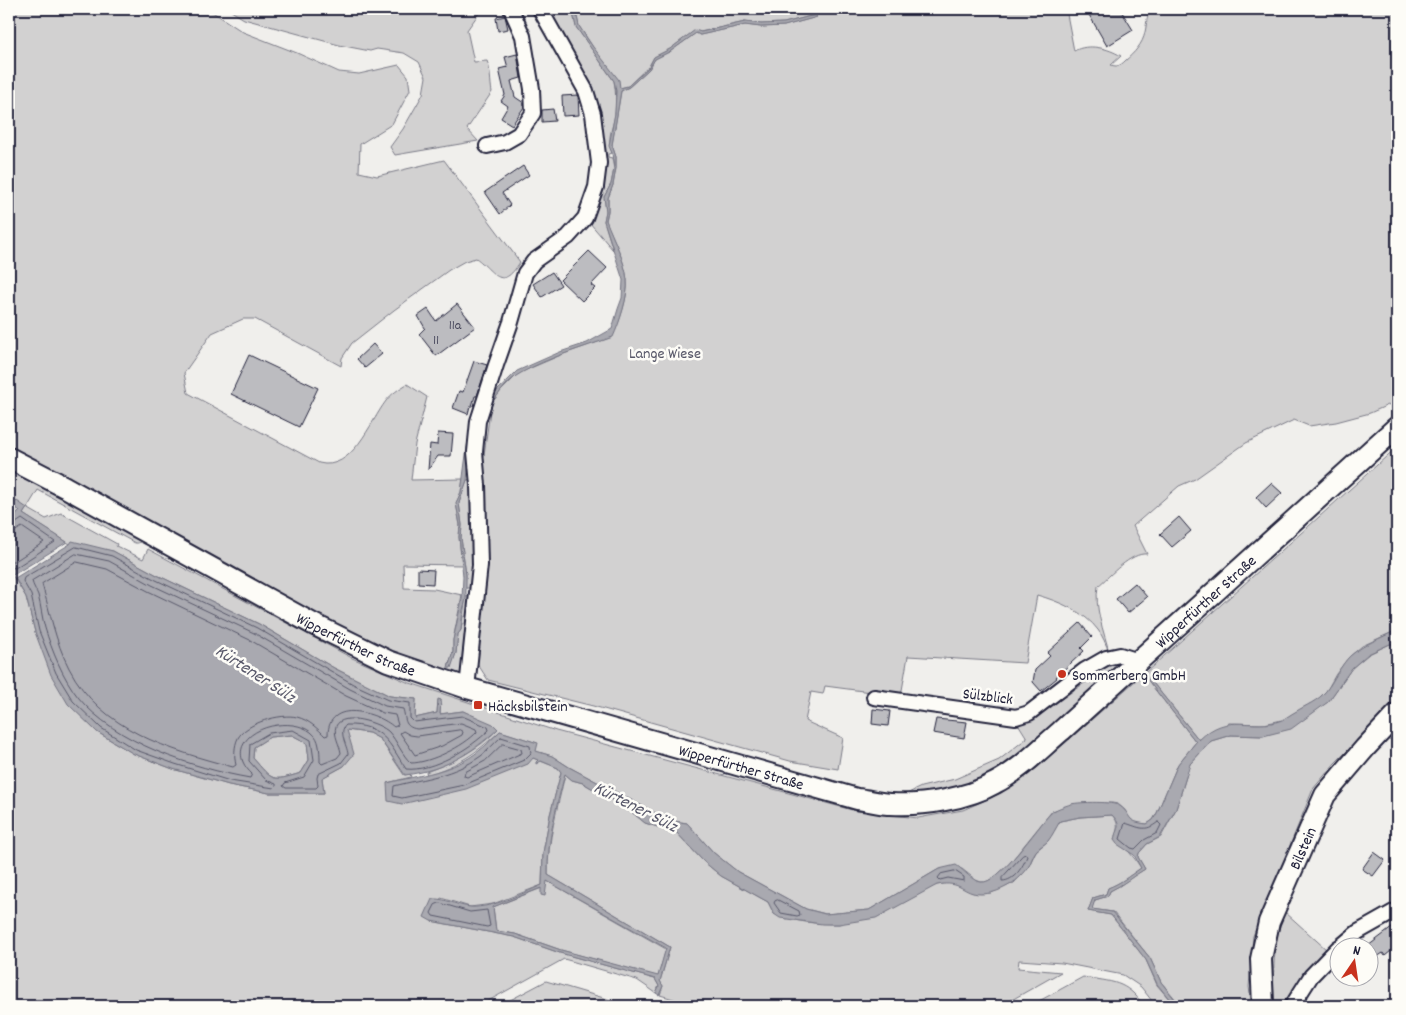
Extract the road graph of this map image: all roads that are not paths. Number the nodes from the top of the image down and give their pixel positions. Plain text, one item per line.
1 (511, 9) edge
2 (540, 9) edge
3 (487, 146) dead end
4 (1397, 427) edge
5 (9, 458) edge
6 (1139, 661) junction
7 (467, 688) junction
8 (874, 698) dead end
9 (1397, 714) edge
10 (1397, 910) edge
11 (1351, 938) edge
12 (1328, 959) edge
13 (1263, 1006) edge
14 (1292, 1006) edge

1 - 3 street
2 - 7 street
4 - 6 main road, Wipperfürther Straße
5 - 7 main road, Wipperfürther Straße
6 - 7 main road, Wipperfürther Straße
6 - 8 street, Sülzblick
9 - 13 main road, Bilstein
10 - 11 street
12 - 14 street

